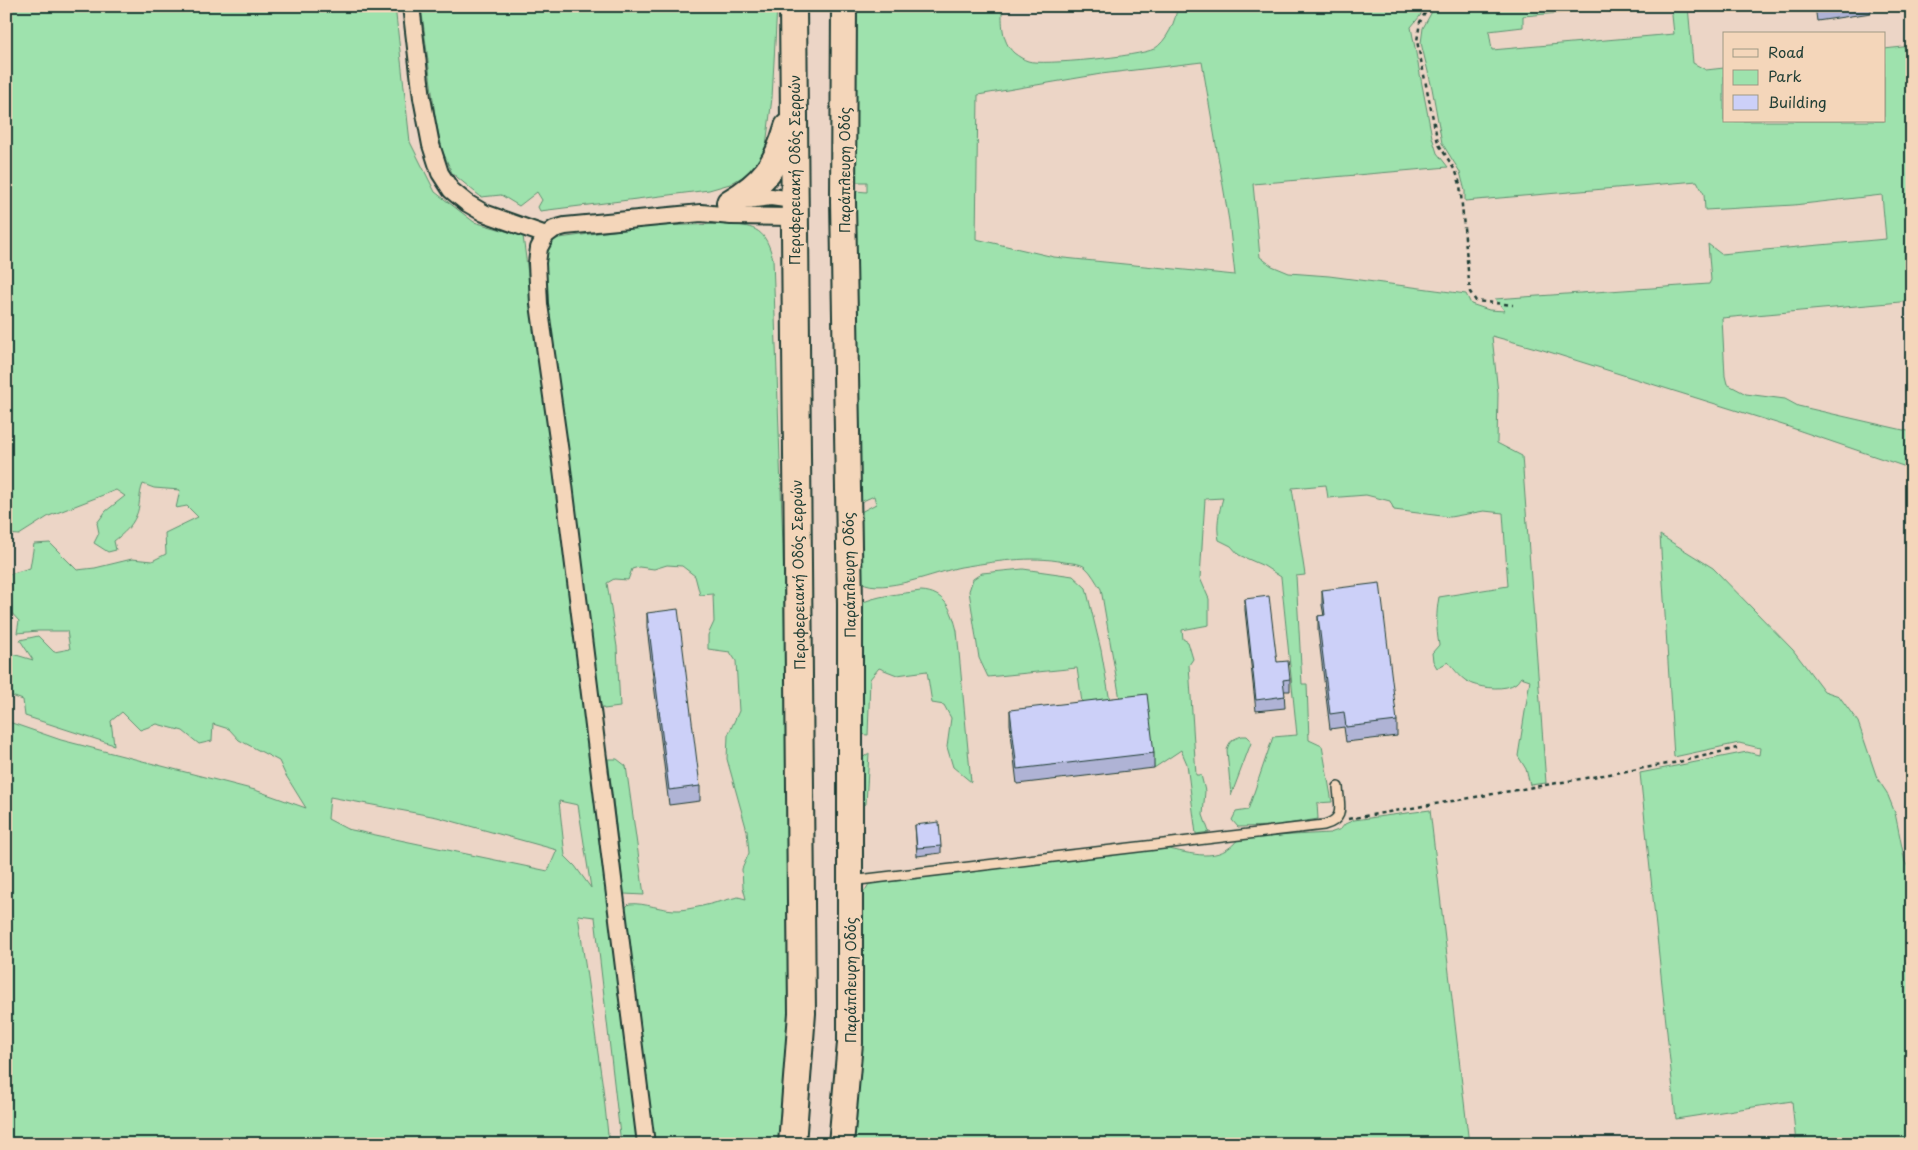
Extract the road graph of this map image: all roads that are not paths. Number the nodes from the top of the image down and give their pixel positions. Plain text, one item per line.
1 (411, 6) edge
2 (793, 6) edge
3 (844, 6) edge
4 (793, 112) junction
5 (730, 203) junction
6 (794, 209) junction
7 (701, 213) junction
8 (546, 235) junction
9 (1338, 787) dead end
10 (850, 881) junction
11 (646, 1144) edge
12 (792, 1144) edge
13 (841, 1144) edge

1 - 8 street
2 - 4 main road, Περιφερειακή Οδός Σερρών
3 - 10 street, Παράπλευρη Οδός
4 - 5 main road
4 - 6 main road, Περιφερειακή Οδός Σερρών
5 - 6 street
5 - 7 street
6 - 7 street
6 - 12 main road, Περιφερειακή Οδός Σερρών
7 - 8 street
8 - 11 street
9 - 10 lane
10 - 13 street, Παράπλευρη Οδός

